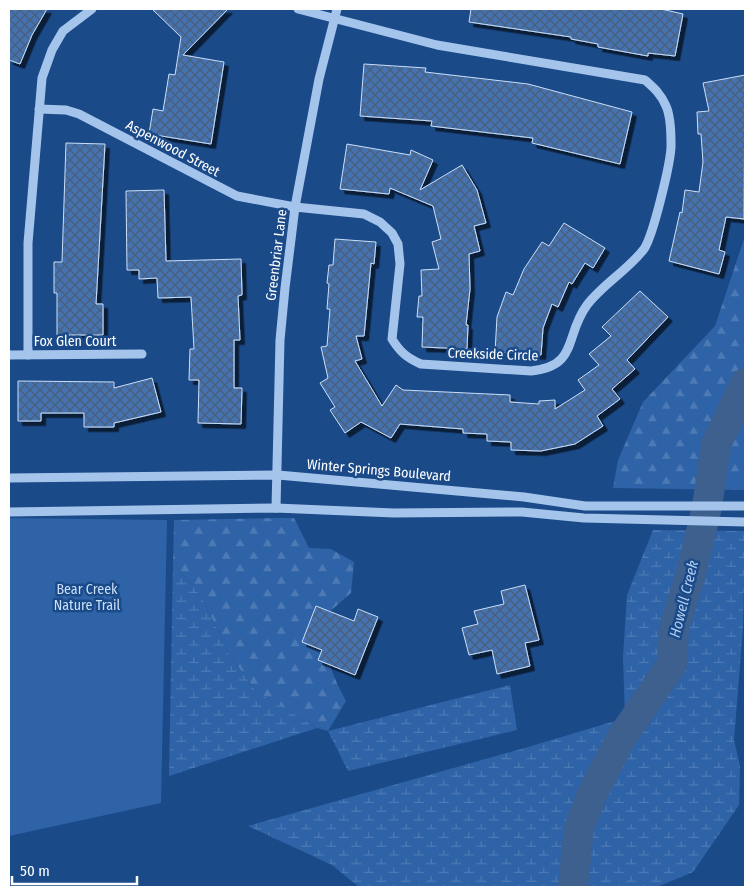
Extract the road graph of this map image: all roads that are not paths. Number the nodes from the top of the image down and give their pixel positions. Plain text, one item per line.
1 (92, 9) edge
2 (298, 9) edge
3 (337, 9) edge
4 (334, 19) junction
5 (39, 109) junction
6 (296, 207) junction
7 (142, 354) dead end
8 (9, 355) edge
9 (28, 355) junction
10 (278, 475) junction
11 (9, 478) edge
12 (745, 506) edge
13 (276, 508) junction
14 (9, 512) edge
15 (745, 522) edge

1 - 5 street
2 - 4 street, Creekside Circle
3 - 4 street, Greenbriar Lane
4 - 6 street, Greenbriar Lane
4 - 6 street, Creekside Circle
5 - 6 street, Aspenwood Street
5 - 9 street
6 - 10 street, Greenbriar Lane
7 - 9 street, Fox Glen Court
8 - 9 street, Fox Glen Court
10 - 11 street, Winter Springs Boulevard
10 - 12 street, Winter Springs Boulevard
10 - 13 street, Greenbriar Lane
13 - 14 street
13 - 15 street

